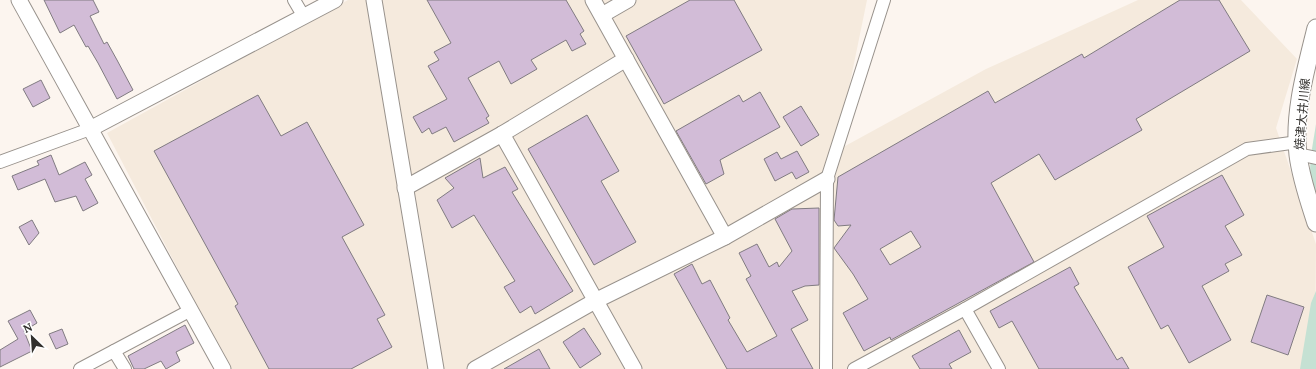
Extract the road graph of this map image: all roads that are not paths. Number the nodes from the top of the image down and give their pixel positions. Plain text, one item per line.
1 (294, 0) edge
2 (335, 0) edge
3 (374, 0) edge
4 (593, 0) edge
5 (628, 0) edge
6 (884, 0) edge
7 (20, 2) edge
8 (602, 15) junction
9 (304, 17) junction
10 (1316, 28) edge
11 (626, 59) junction
12 (90, 129) junction
13 (502, 134) junction
14 (1298, 148) junction
15 (1316, 158) edge
16 (0, 162) edge
17 (827, 179) junction
18 (405, 188) junction
19 (1316, 223) edge
20 (725, 237) junction
21 (595, 301) junction
22 (965, 309) junction
23 (191, 310) junction
24 (114, 351) junction
25 (80, 369) edge
26 (125, 369) edge
27 (223, 369) edge
28 (436, 369) edge
29 (475, 369) edge
30 (634, 369) edge
31 (826, 369) edge
32 (854, 369) edge
33 (1000, 369) edge

1 - 9 street
2 - 9 street
3 - 18 street
4 - 8 street
5 - 8 street
6 - 17 street
7 - 12 street
8 - 11 street
9 - 12 street
10 - 14 main road, 焼津大井川線
11 - 13 street
11 - 20 street
12 - 16 street
12 - 23 street
13 - 18 street
13 - 21 street
14 - 15 street
14 - 19 main road, 焼津大井川線
14 - 22 street
17 - 20 street
17 - 31 street
18 - 28 street
20 - 21 street
21 - 29 street
21 - 30 street
22 - 32 street
22 - 33 street
23 - 24 street
23 - 27 street
24 - 25 street
24 - 26 street

